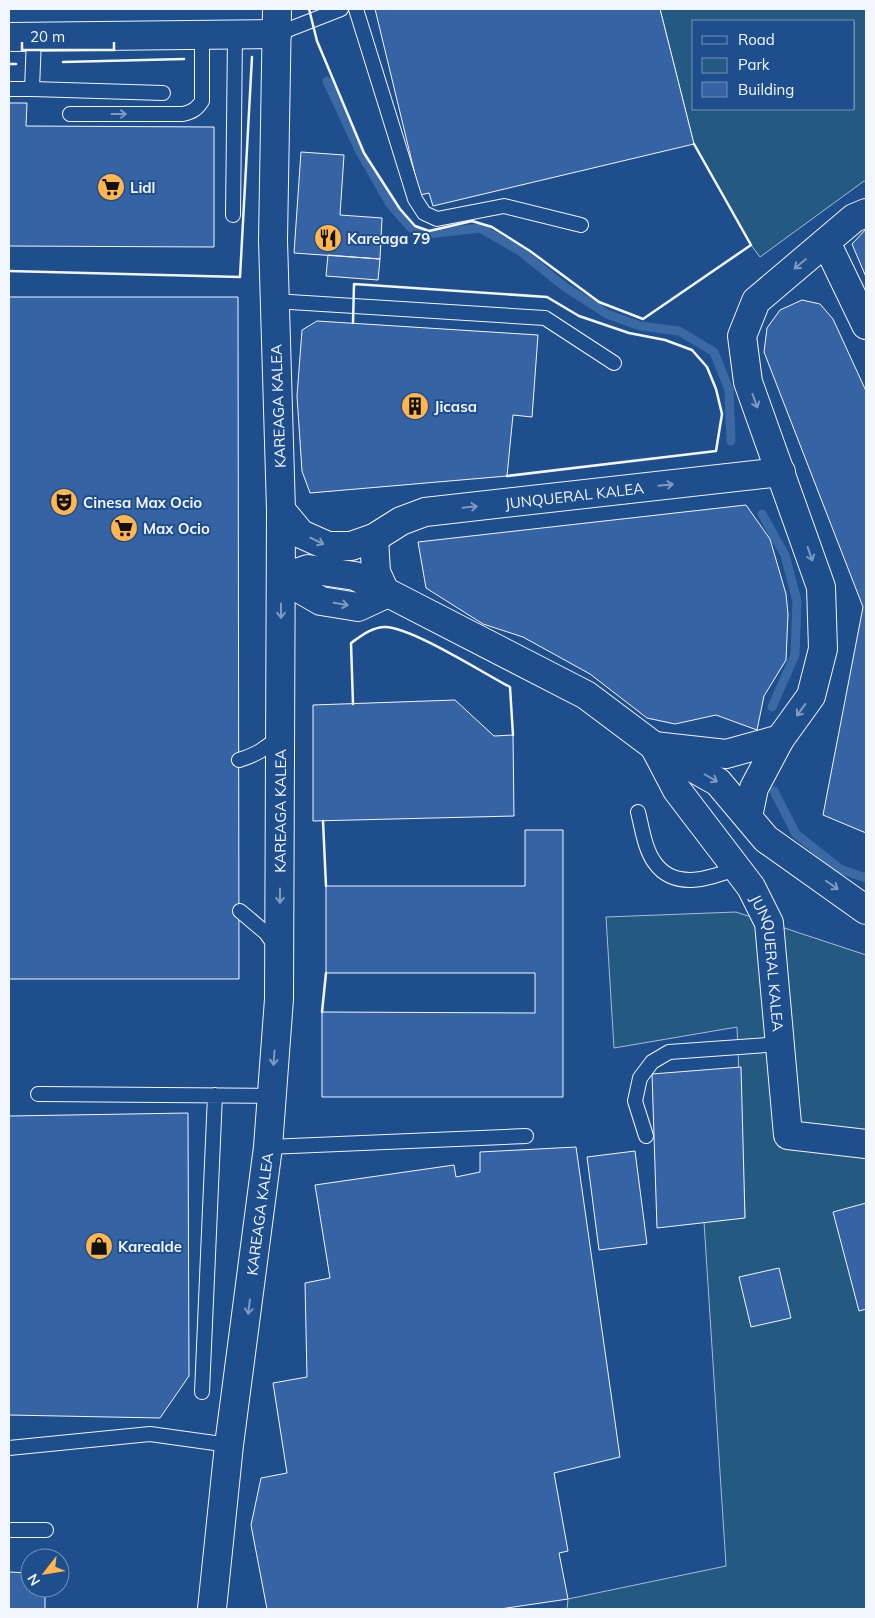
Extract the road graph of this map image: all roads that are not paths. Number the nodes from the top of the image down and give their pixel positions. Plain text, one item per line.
1 (341, 9) edge
2 (356, 9) edge
3 (277, 22) edge
4 (235, 35) junction
5 (202, 36) junction
6 (21, 37) edge
7 (9, 89) edge
8 (32, 89) junction
9 (163, 93) dead end
10 (70, 114) dead end
11 (866, 213) edge
12 (233, 215) dead end
13 (581, 225) dead end
14 (826, 242) junction
15 (274, 301) junction
16 (866, 325) edge
17 (614, 362) dead end
18 (781, 472) junction
19 (281, 510) junction
20 (374, 538) junction
21 (281, 578) junction
22 (386, 594) junction
23 (281, 735) junction
24 (780, 739) junction
25 (654, 746) junction
26 (239, 760) dead end
27 (638, 812) dead end
28 (748, 817) junction
29 (737, 868) junction
30 (866, 910) edge
31 (240, 911) dead end
32 (279, 951) junction
33 (780, 1044) junction
34 (38, 1094) dead end
35 (216, 1096) junction
36 (272, 1096) junction
37 (526, 1136) dead end
38 (646, 1136) dead end
39 (866, 1144) edge
40 (268, 1147) junction
41 (202, 1392) dead end
42 (229, 1446) junction
43 (9, 1448) edge
44 (9, 1530) edge
45 (46, 1530) dead end
46 (212, 1609) edge

1 - 3 lane
2 - 13 lane
3 - 4 street
3 - 15 street, KAREAGA KALEA
4 - 5 street
4 - 12 lane
5 - 6 street
10 -> 5 lane
6 - 8 lane
7 - 8 lane
8 - 9 lane
11 - 14 street
14 - 16 street
14 -> 18 street
15 - 17 lane
15 - 19 street, KAREAGA KALEA
20 -> 18 street, JUNQUERAL KALEA
18 -> 24 street
19 -> 20 street, JUNQUERAL KALEA
19 - 21 street, KAREAGA KALEA
20 - 22 street
21 - 22 street
21 -> 23 street, KAREAGA KALEA
22 - 25 street, JUNQUERAL KALEA
23 - 26 lane
23 -> 32 street, KAREAGA KALEA
24 - 25 street
24 - 28 street
25 -> 28 street, JUNQUERAL KALEA
25 - 29 street, JUNQUERAL KALEA
27 - 29 lane
28 -> 30 street, JUNQUERAL KALEA
29 - 33 street, JUNQUERAL KALEA
31 - 32 lane
32 -> 36 street, KAREAGA KALEA
33 - 38 lane
33 - 39 street, JUNQUERAL KALEA
34 - 35 lane
35 - 36 lane
35 - 41 lane
36 - 40 street, KAREAGA KALEA
37 - 40 lane
40 -> 42 street, KAREAGA KALEA
42 - 43 lane
42 - 46 street, KAREAGA KALEA
44 - 45 lane

